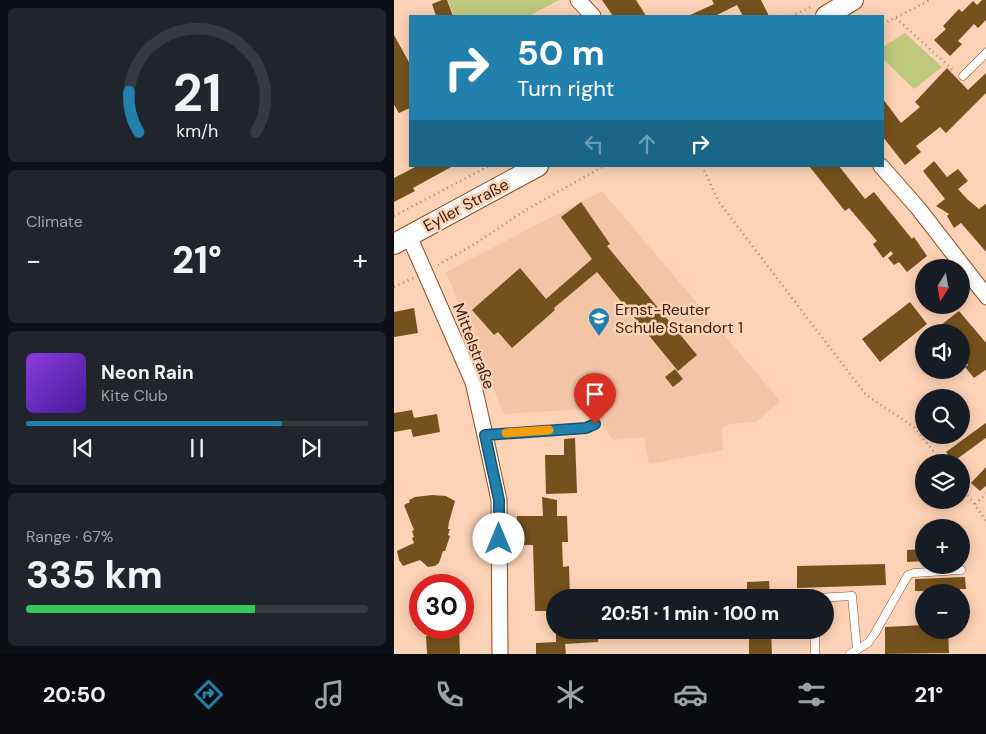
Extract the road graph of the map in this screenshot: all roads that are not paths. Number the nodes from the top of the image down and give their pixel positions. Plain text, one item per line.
1 (578, 0) edge
2 (853, 0) edge
3 (820, 11) edge
4 (592, 15) edge
5 (986, 52) edge
6 (963, 76) road end
7 (536, 167) edge
8 (882, 167) edge
9 (401, 240) edge
10 (986, 297) edge
11 (595, 424) dead end
12 (485, 435) junction
13 (915, 573) edge
14 (834, 597) edge
15 (815, 639) edge
16 (854, 652) edge
17 (500, 654) edge
18 (815, 654) edge

1 - 4 street
2 - 3 main road
5 - 6 lane
7 - 9 main road, Eyller Straße
8 - 10 street
9 - 12 street, Mittelstraße
11 - 12 lane
12 - 17 street, Mittelstraße
13 - 16 lane
14 - 16 lane
15 - 18 lane

